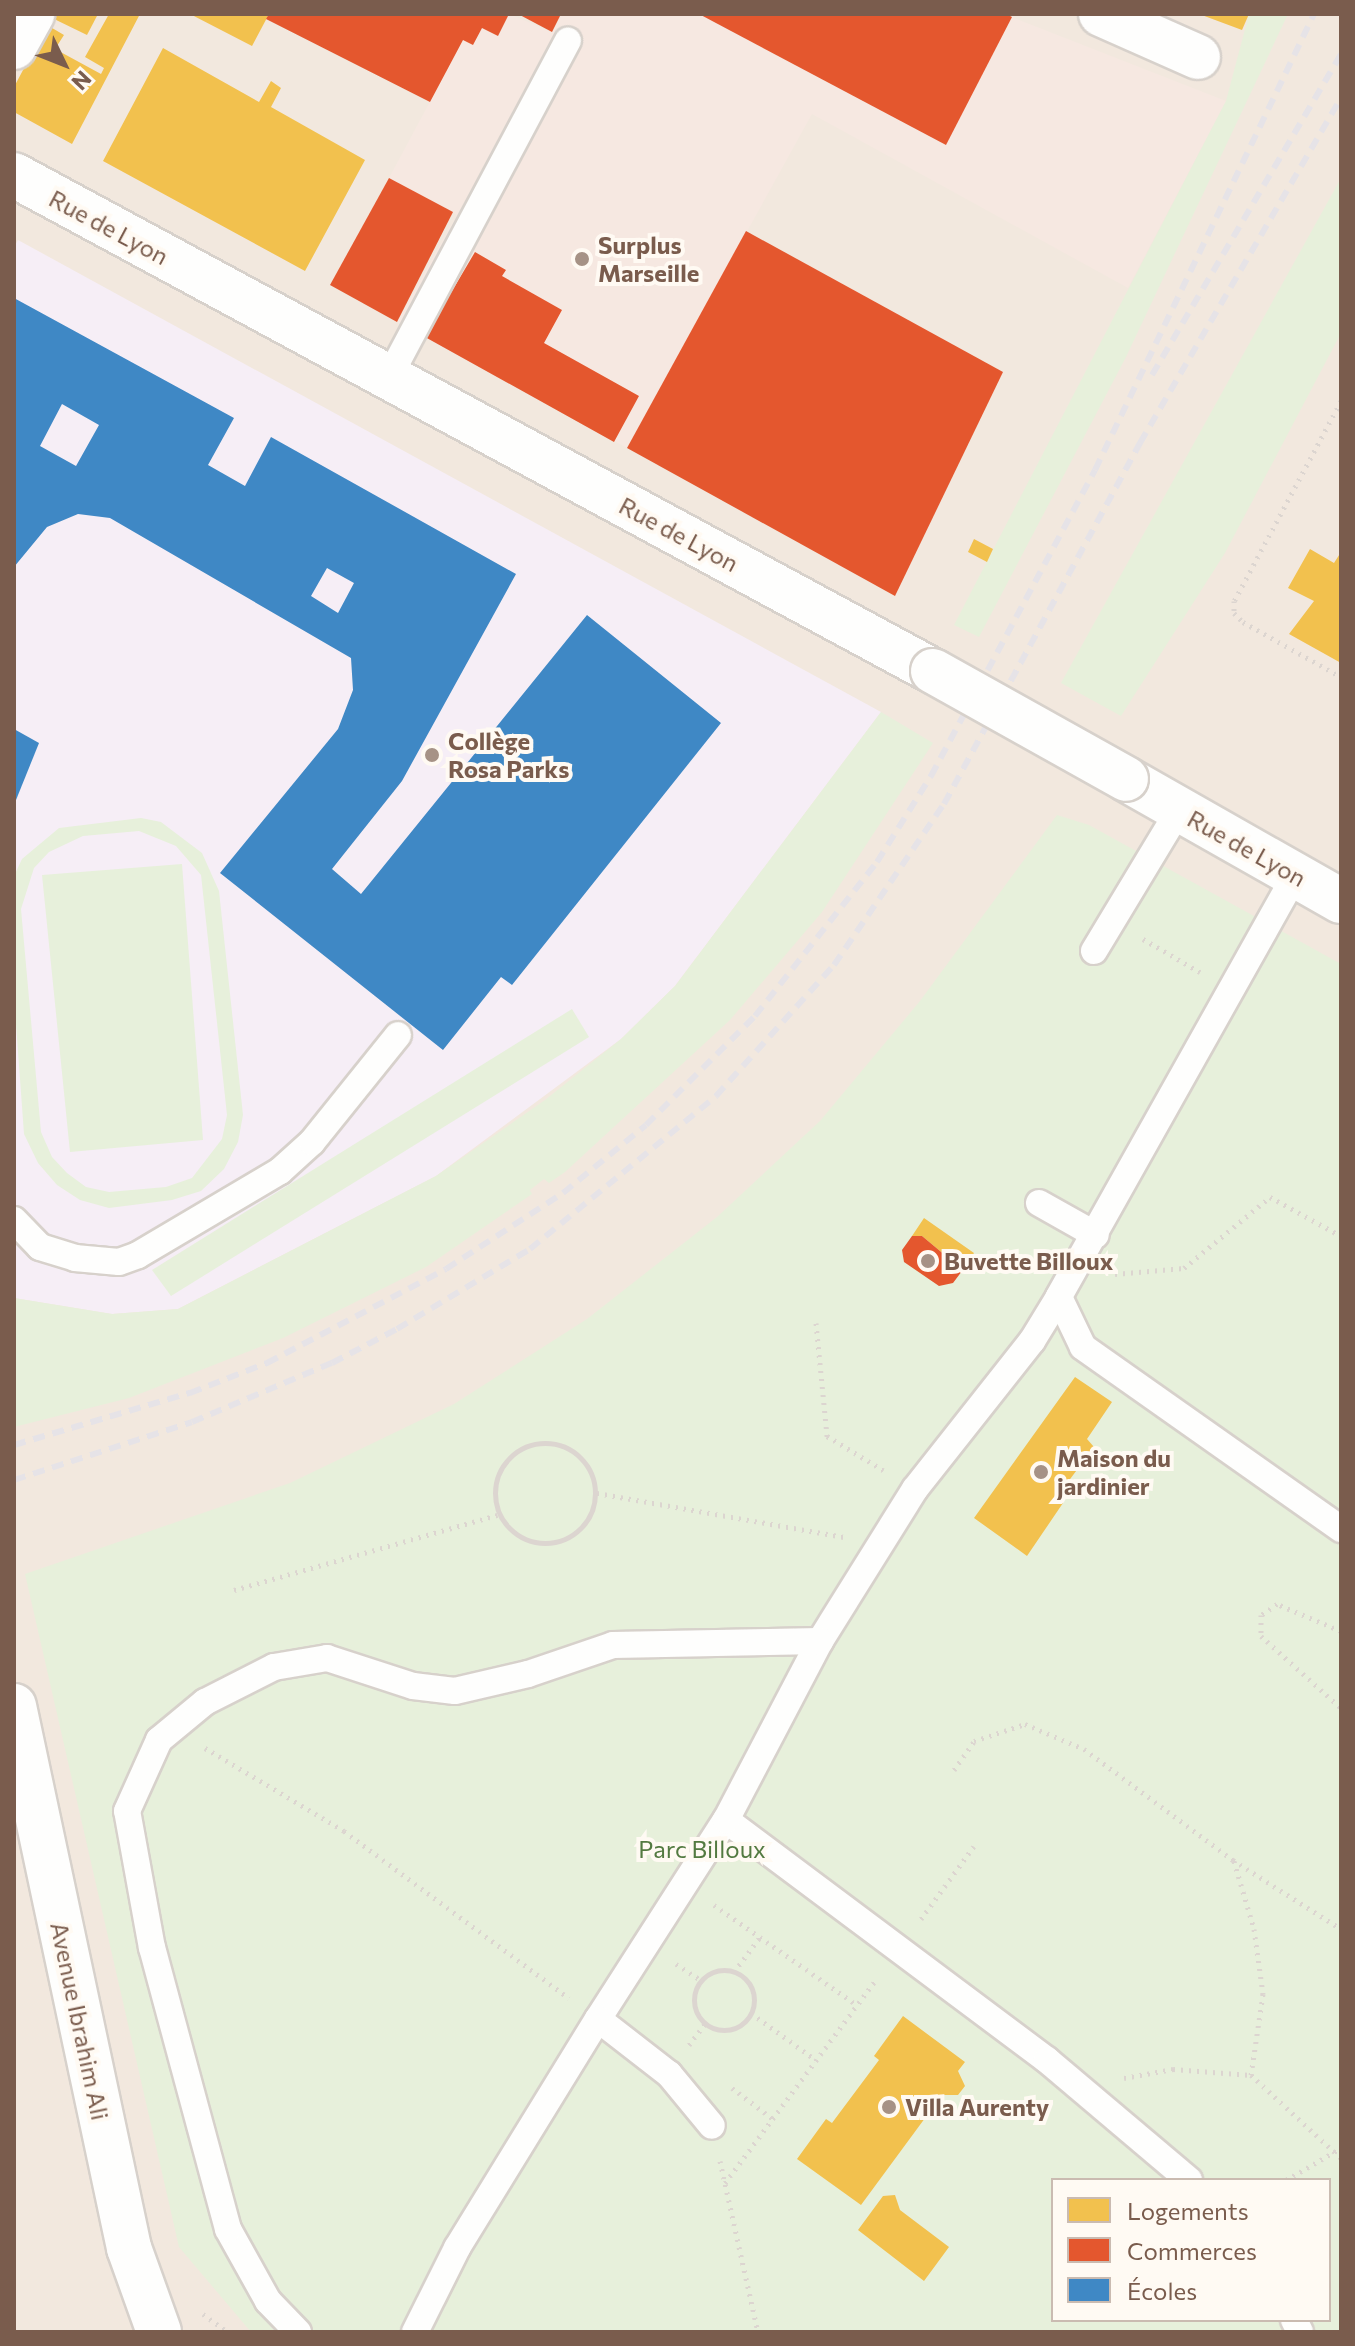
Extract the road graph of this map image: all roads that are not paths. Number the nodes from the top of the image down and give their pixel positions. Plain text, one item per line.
1 (32, 14) edge
2 (1101, 14) edge
3 (568, 41) dead end
4 (14, 47) edge
5 (1198, 57) dead end
6 (14, 175) edge
7 (389, 377) junction
8 (1179, 810) junction
9 (1296, 874) junction
10 (1341, 901) edge
11 (1094, 951) dead end
12 (398, 1035) dead end
13 (1039, 1203) dead end
14 (14, 1220) edge
15 (1096, 1235) junction
16 (1059, 1297) junction
17 (1341, 1529) edge
18 (820, 1641) junction
19 (16, 1713) edge
20 (726, 1820) junction
21 (598, 2019) junction
22 (712, 2126) road end
23 (1187, 2178) edge
24 (157, 2331) edge
25 (298, 2332) edge
26 (415, 2332) edge

1 - 4 street
2 - 5 street
3 - 7 lane
6 - 7 street, Rue de Lyon
7 - 8 street, Rue de Lyon, bridge
8 - 9 street, Rue de Lyon
8 - 11 lane
9 - 10 street, Rue de Lyon
9 - 15 lane
12 - 14 lane
13 - 15 lane
15 - 16 lane
16 - 17 lane
16 - 18 lane
18 - 20 lane
18 - 25 lane
19 - 24 street, Avenue Ibrahim Ali
20 - 21 lane
20 - 23 lane
21 - 22 lane
21 - 26 lane

